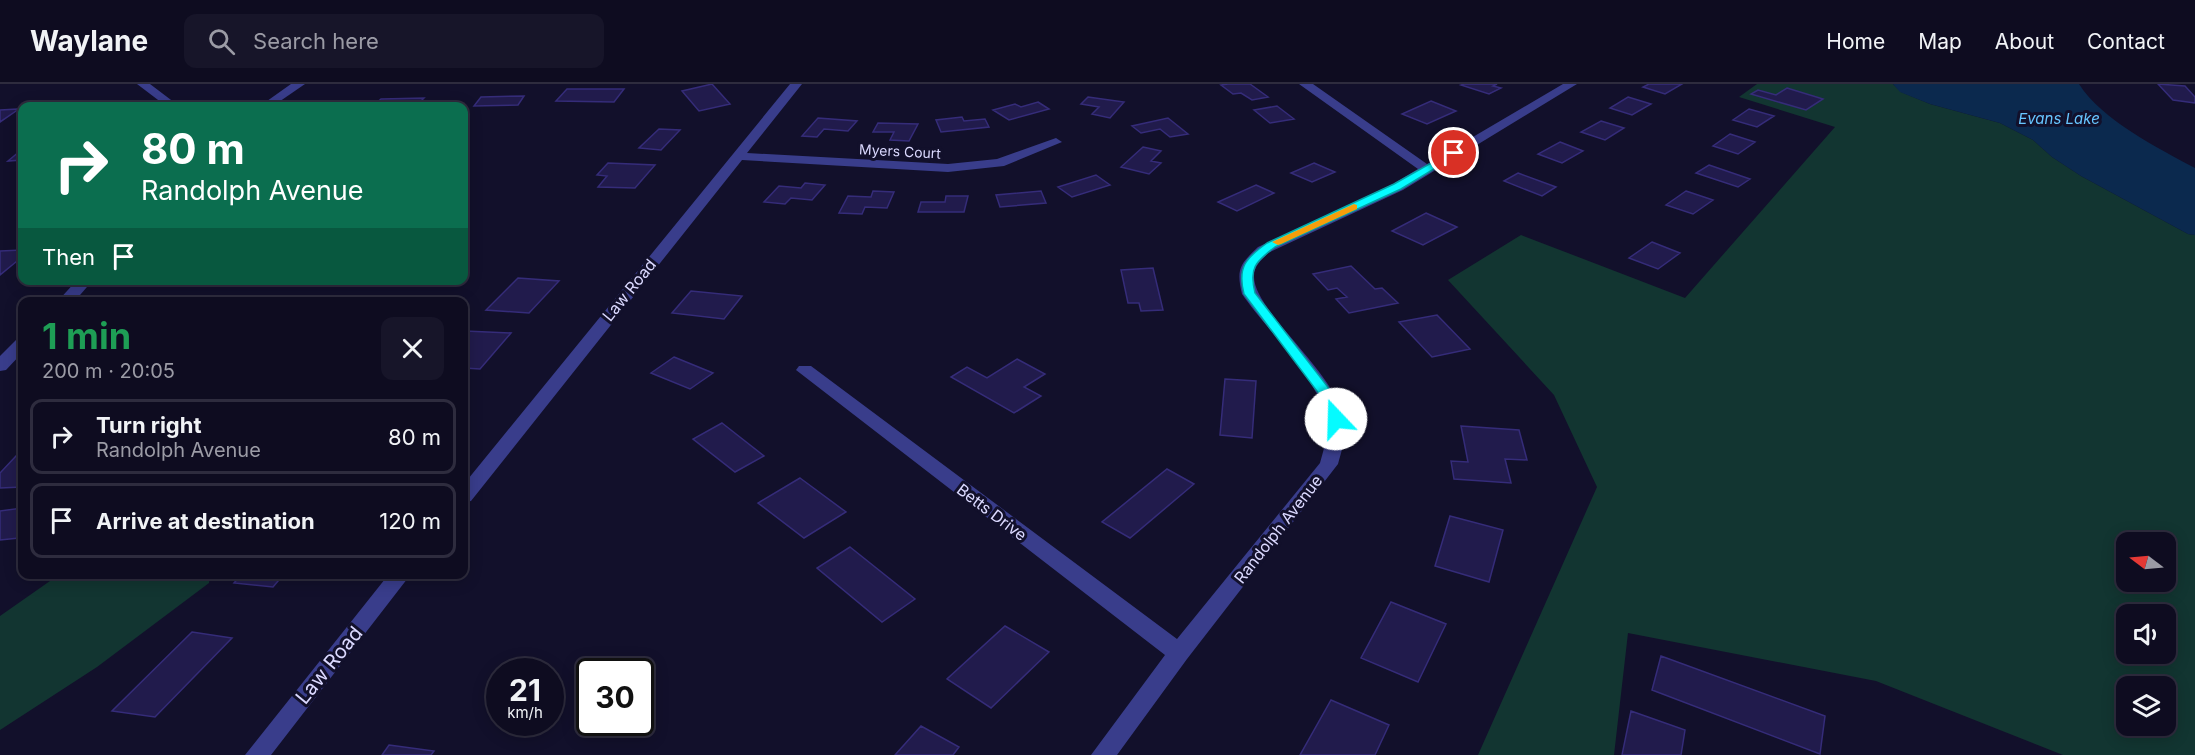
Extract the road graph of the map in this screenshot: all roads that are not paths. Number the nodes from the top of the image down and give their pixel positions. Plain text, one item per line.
1 (143, 84) edge
2 (299, 84) edge
3 (796, 84) edge
4 (1305, 84) edge
5 (1570, 84) edge
6 (168, 102) edge
7 (272, 102) edge
8 (1056, 142) dead end
9 (738, 156) junction
10 (1426, 169) junction
11 (81, 285) edge
12 (70, 297) edge
13 (18, 348) edge
14 (0, 366) edge
15 (805, 370) dead end
16 (468, 491) edge
17 (397, 579) edge
18 (1179, 653) junction
19 (257, 755) edge
20 (1103, 755) edge

1 - 6 street
2 - 7 street
3 - 9 street, Law Road
4 - 10 street
5 - 10 street, Randolph Avenue
8 - 9 street, Myers Court
9 - 16 street, Law Road
10 - 18 street, Randolph Avenue
11 - 12 street
13 - 14 street
15 - 18 street, Betts Drive
17 - 19 street, Law Road
18 - 20 street, Randolph Avenue

